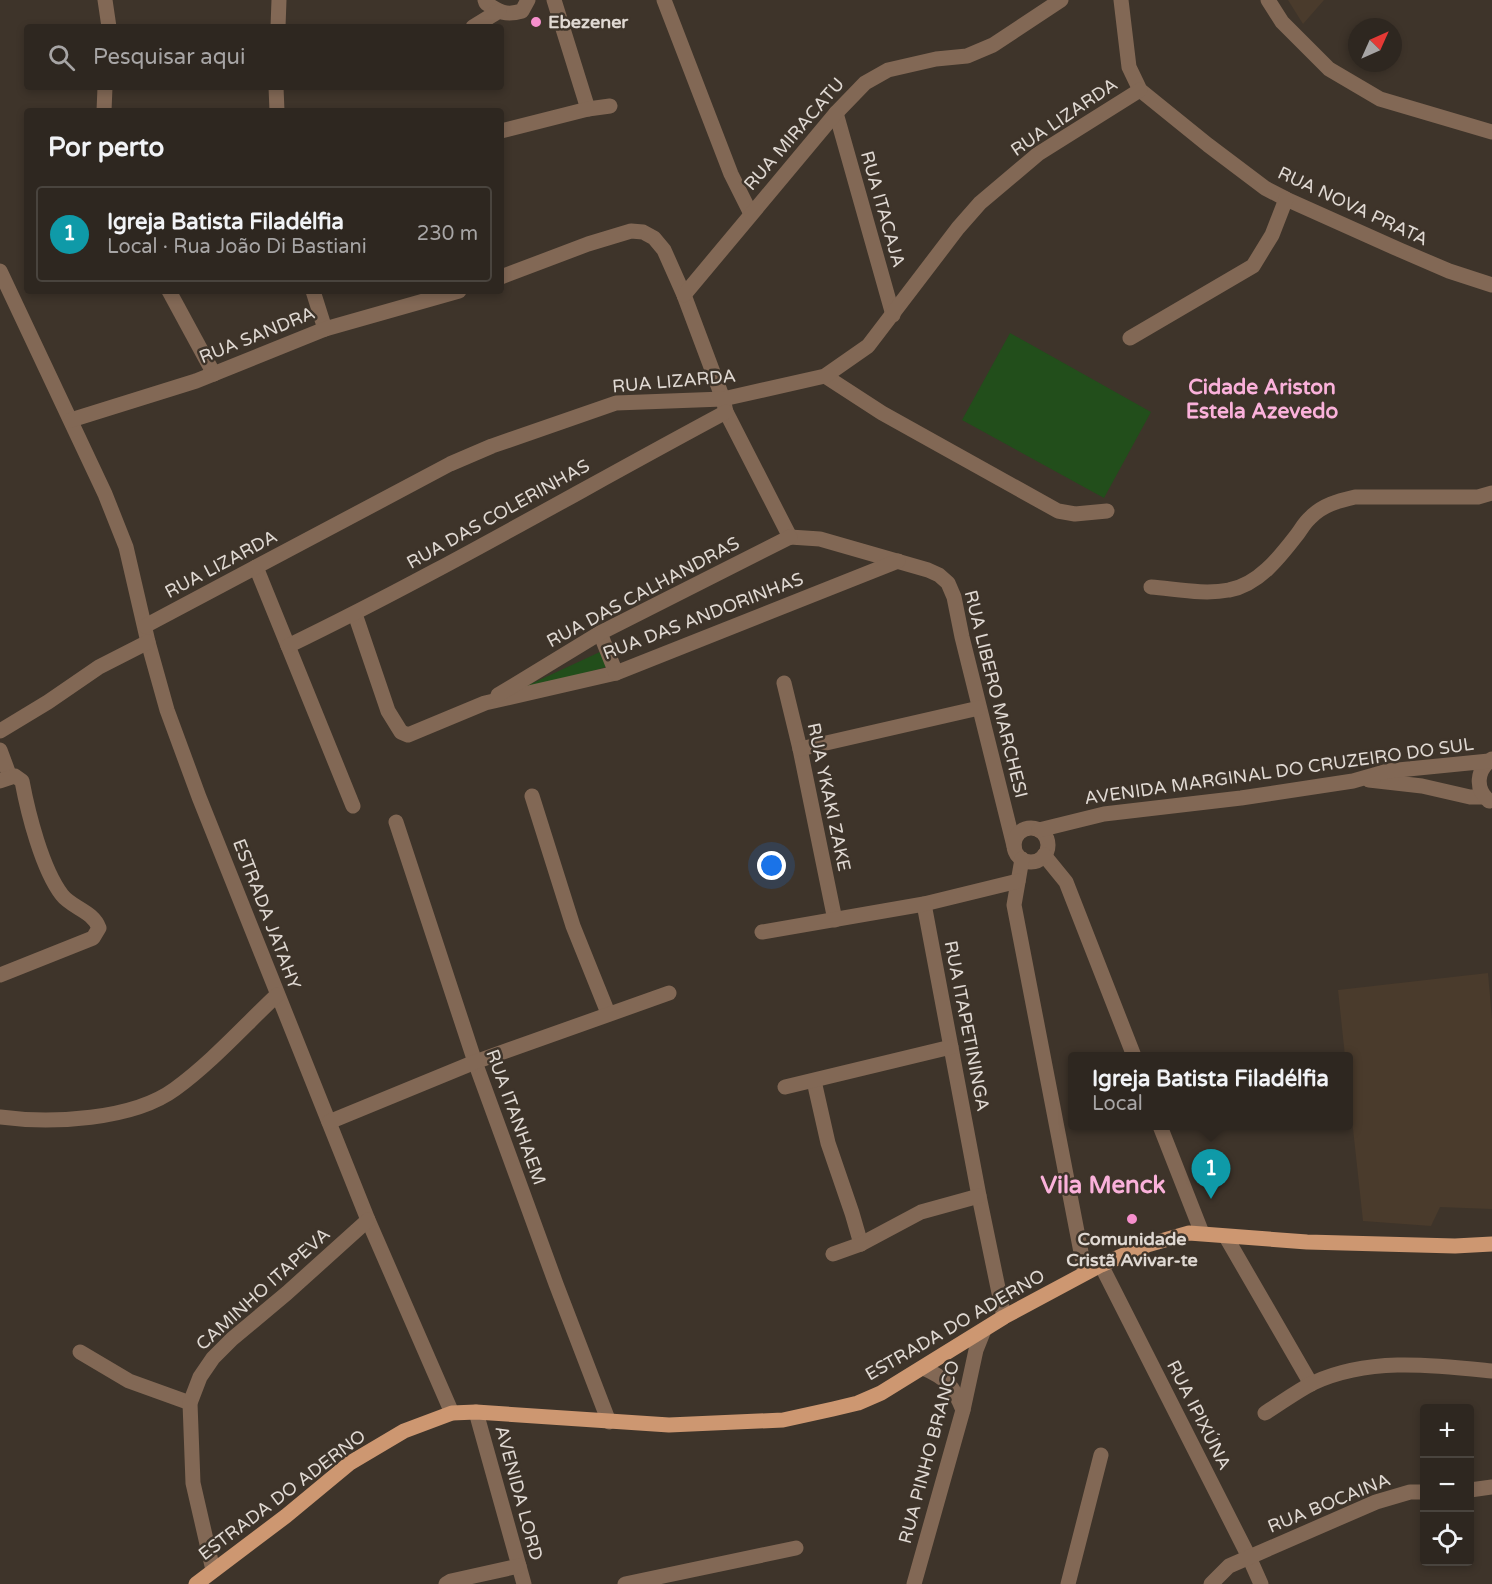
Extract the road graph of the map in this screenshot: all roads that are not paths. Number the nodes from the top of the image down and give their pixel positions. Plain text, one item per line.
1 (105, 0) edge
2 (279, 0) edge
3 (485, 0) edge
4 (528, 0) edge
5 (554, 0) edge
6 (664, 0) edge
7 (1061, 0) edge
8 (1121, 0) edge
9 (1268, 0) edge
10 (499, 11) junction
11 (109, 24) edge
12 (278, 24) edge
13 (478, 24) edge
14 (105, 90) edge
15 (276, 90) edge
16 (1140, 90) junction
17 (610, 106) dead end
18 (104, 108) edge
19 (277, 108) edge
20 (588, 109) junction
21 (836, 113) junction
22 (504, 129) edge
23 (1492, 132) edge
24 (1286, 199) junction
25 (751, 214) junction
26 (0, 271) edge
27 (504, 276) edge
28 (1492, 285) edge
29 (171, 294) edge
30 (314, 294) edge
31 (448, 294) edge
32 (684, 295) junction
33 (893, 315) junction
34 (325, 329) junction
35 (1130, 338) dead end
36 (214, 374) junction
37 (825, 376) junction
38 (724, 406) junction
39 (71, 420) junction
40 (1492, 493) edge
41 (1107, 511) dead end
42 (790, 537) junction
43 (898, 561) junction
44 (256, 567) junction
45 (1151, 587) dead end
46 (355, 614) junction
47 (145, 626) junction
48 (600, 633) junction
49 (148, 642) junction
50 (288, 646) junction
51 (616, 673) junction
52 (784, 683) dead end
53 (485, 703) junction
54 (980, 708) junction
55 (0, 731) edge
56 (800, 749) junction
57 (0, 750) edge
58 (1491, 759) edge
59 (5, 779) edge
60 (1363, 779) junction
61 (532, 796) dead end
62 (1488, 800) edge
63 (353, 806) dead end
64 (396, 822) dead end
65 (1039, 830) junction
66 (1018, 852) junction
67 (1044, 855) junction
68 (1018, 881) junction
69 (924, 904) junction
70 (835, 920) junction
71 (762, 932) dead end
72 (0, 975) edge
73 (669, 993) dead end
74 (277, 995) junction
75 (608, 1013) junction
76 (951, 1047) junction
77 (1132, 1052) edge
78 (475, 1062) junction
79 (814, 1081) junction
80 (785, 1087) dead end
81 (0, 1117) edge
82 (329, 1122) junction
83 (1162, 1130) edge
84 (978, 1196) junction
85 (368, 1220) junction
86 (1202, 1233) junction
87 (1226, 1238) junction
88 (861, 1244) junction
89 (1492, 1244) edge
90 (833, 1254) dead end
91 (1101, 1265) junction
92 (1085, 1274) junction
93 (1004, 1317) junction
94 (984, 1330) junction
95 (80, 1352) dead end
96 (922, 1368) junction
97 (1492, 1371) edge
98 (1311, 1384) junction
99 (190, 1403) junction
100 (963, 1410) junction
101 (476, 1412) junction
102 (452, 1413) junction
103 (1265, 1413) dead end
104 (609, 1422) junction
105 (1101, 1455) dead end
106 (1492, 1487) edge
107 (1474, 1489) edge
108 (1420, 1492) edge
109 (796, 1548) dead end
110 (1249, 1557) junction
111 (519, 1566) junction
112 (213, 1570) junction
113 (196, 1584) edge
114 (446, 1584) edge
115 (524, 1584) edge
116 (625, 1584) edge
117 (914, 1584) edge
118 (1068, 1584) edge
119 (1211, 1584) edge
120 (1261, 1584) edge

1 - 11 street
2 - 12 street
3 - 10 street
4 - 10 street
5 - 20 street
6 - 25 street
7 - 21 street, RUA MIRACATU
8 - 16 street, RUA NOVA PRATA
9 - 23 street
10 - 13 street
14 - 18 street
15 - 19 street
16 - 24 street, RUA NOVA PRATA
16 - 33 street, RUA LIZARDA
17 - 20 street
20 - 22 street
21 - 25 street, RUA MIRACATU
21 - 33 street, RUA ITACAJA
24 - 28 street, RUA NOVA PRATA
24 - 35 street
25 - 32 street, RUA MIRACATU
26 - 39 street, ESTRADA JATAHY
27 - 32 street
29 - 36 street
30 - 34 street
31 - 34 street, RUA SANDRA
32 - 38 street
33 - 37 street, RUA LIZARDA
34 - 36 street, RUA SANDRA
36 - 39 street, RUA SANDRA
37 - 38 street, RUA LIZARDA
37 - 41 street
38 - 42 street
38 - 44 street, RUA LIZARDA
38 - 46 street, RUA DAS COLERINHAS
39 - 47 street, ESTRADA JATAHY
40 - 45 street
42 - 43 street, RUA LIBERO MARCHESI
42 - 48 street, RUA DAS CALHANDRAS
43 - 51 street, RUA DAS ANDORINHAS
43 - 54 street, RUA LIBERO MARCHESI
44 - 47 street, RUA LIZARDA
44 - 50 street
46 - 50 street, RUA DAS COLERINHAS
46 - 53 street, RUA DAS ANDORINHAS
47 - 49 street, ESTRADA JATAHY
48 - 51 street
48 - 53 street, RUA DAS CALHANDRAS
49 - 55 street
49 - 74 street, ESTRADA JATAHY
50 - 63 street
51 - 53 street, RUA DAS ANDORINHAS
52 - 56 street, RUA YKAKI ZAKE
54 - 56 street
54 - 66 street, RUA LIBERO MARCHESI
56 - 70 street, RUA YKAKI ZAKE
57 - 59 street
58 - 60 street, AVENIDA MARGINAL DO CRUZEIRO DO SUL
58 - 62 street
59 - 72 street
60 - 62 street
60 - 65 street, AVENIDA MARGINAL DO CRUZEIRO DO SUL
61 - 75 street
64 - 78 street, RUA ITANHAEM
65 - 66 street
65 - 67 street
66 - 67 street
66 - 68 street, RUA LIBERO MARCHESI
67 - 77 street
68 - 69 street
68 - 92 street, RUA LIBERO MARCHESI
69 - 70 street
69 - 76 street, RUA ITAPETININGA
70 - 71 street
73 - 75 street
74 - 81 street
74 - 82 street, ESTRADA JATAHY
75 - 78 street
76 - 79 street
76 - 84 street, RUA ITAPETININGA
78 - 82 street
78 - 104 street, RUA ITANHAEM
79 - 80 street
79 - 88 street
82 - 85 street, ESTRADA JATAHY
83 - 86 street
84 - 88 street
84 - 93 street, RUA ITAPETININGA
85 - 99 street, CAMINHO ITAPEVA
85 - 102 street, ESTRADA JATAHY
86 - 87 main road, ESTRADA DO ADERNO
86 - 91 main road, ESTRADA DO ADERNO
87 - 89 main road, ESTRADA DO ADERNO
87 - 98 street
88 - 90 street
91 - 92 main road, ESTRADA DO ADERNO
91 - 110 street, RUA IPIXÚNA
92 - 93 main road, ESTRADA DO ADERNO
93 - 94 main road, ESTRADA DO ADERNO
94 - 96 main road, ESTRADA DO ADERNO
94 - 100 street, RUA PINHO BRANCO
95 - 99 street
96 - 100 street
96 - 104 main road, ESTRADA DO ADERNO
97 - 98 street
98 - 103 street
99 - 112 street, CAMINHO ITAPEVA
100 - 117 street, RUA PINHO BRANCO
101 - 102 main road, ESTRADA DO ADERNO
101 - 104 main road, ESTRADA DO ADERNO
101 - 111 street, AVENIDA LORD
102 - 112 main road, ESTRADA DO ADERNO
105 - 118 street
106 - 107 street
108 - 110 street, RUA BOCAINA
109 - 116 street
110 - 119 street
110 - 120 street, RUA IPIXÚNA
111 - 114 street
111 - 115 street, AVENIDA LORD
112 - 113 main road, ESTRADA DO ADERNO

